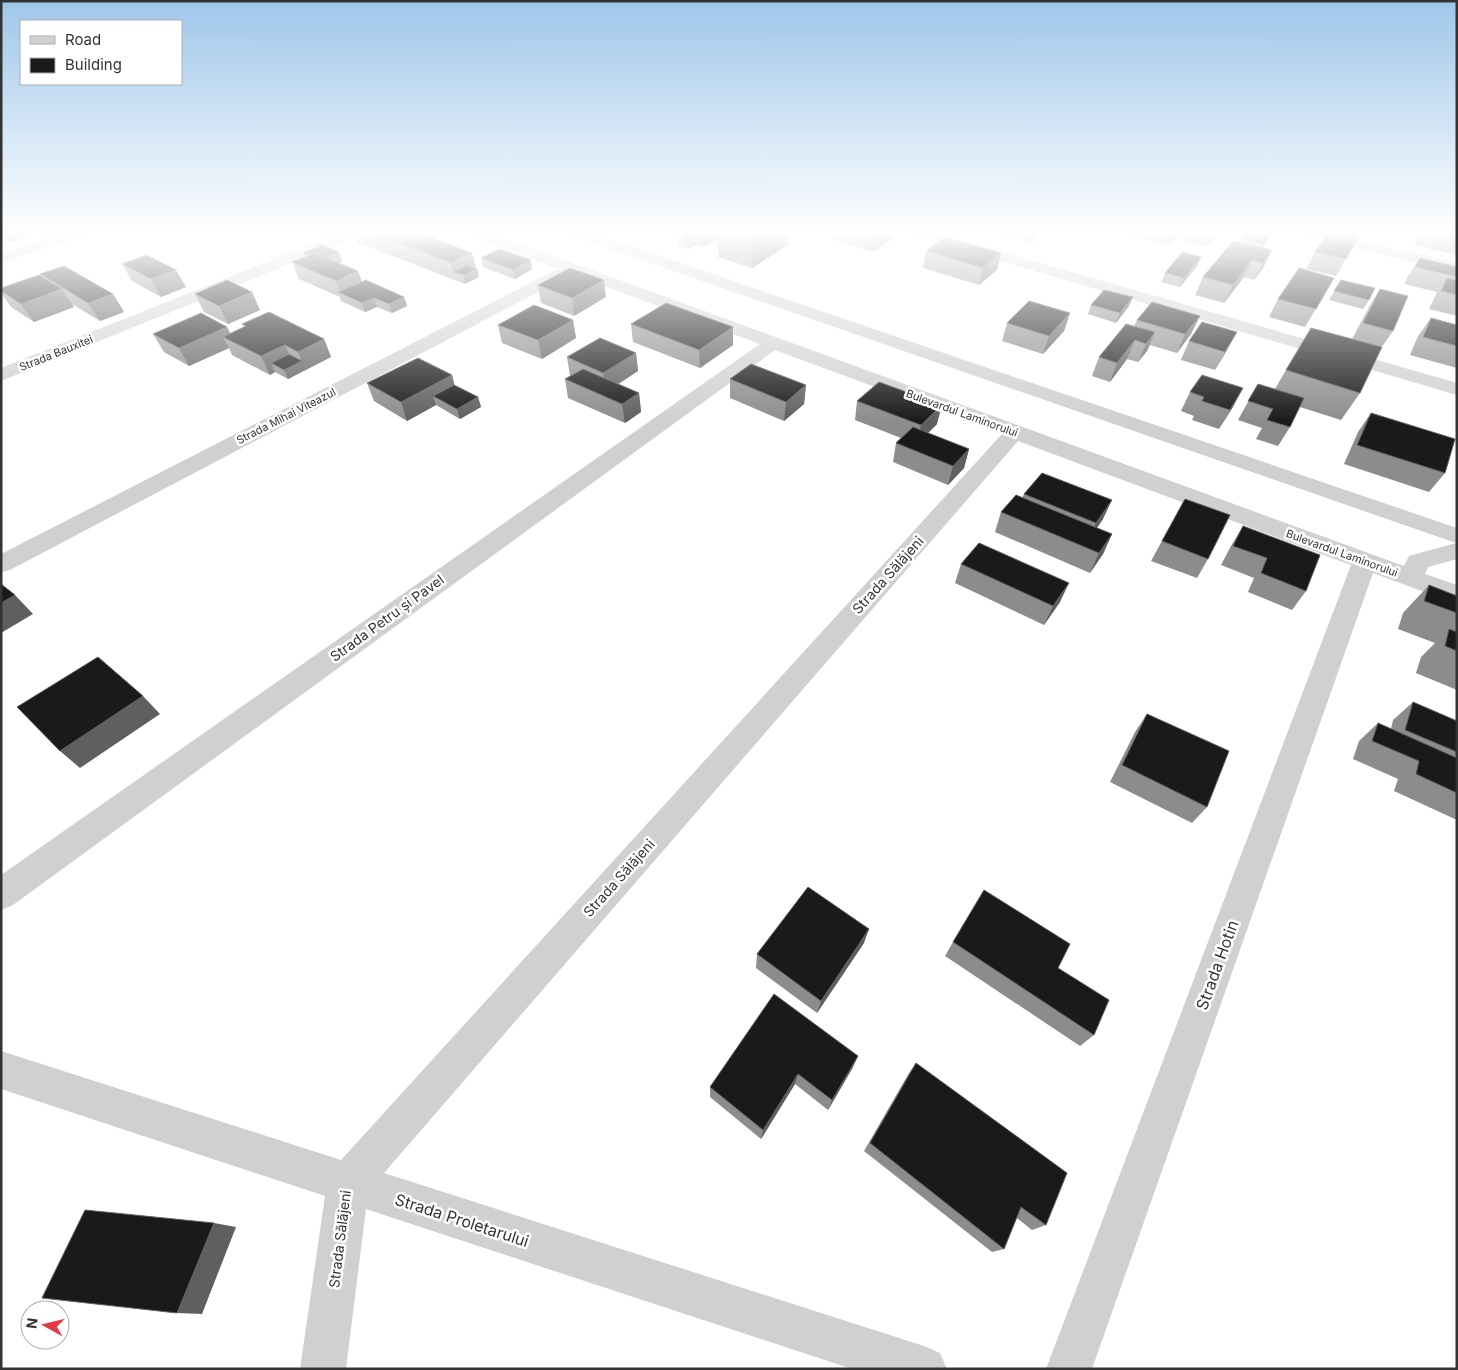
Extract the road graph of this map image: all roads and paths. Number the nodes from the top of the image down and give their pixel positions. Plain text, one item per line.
1 (202, 294) edge
2 (521, 294) edge
3 (640, 294) edge
4 (688, 294) edge
5 (755, 294) edge
6 (1130, 294) edge
7 (669, 305) junction
8 (772, 343) junction
9 (1, 375) edge
10 (1457, 389) edge
11 (1015, 432) junction
12 (1457, 536) edge
13 (1457, 551) edge
14 (1365, 561) junction
15 (1, 564) edge
16 (1411, 578) junction
17 (1457, 595) edge
18 (1, 894) edge
19 (1, 1070) edge
20 (348, 1183) junction
21 (323, 1369) edge
22 (924, 1369) edge
23 (1069, 1369) edge

1 - 9 street, Strada Bauxitei
2 - 15 street, Strada Mihai Viteazul
3 - 7 street, Bulevardul Laminorului
4 - 7 street
5 - 12 street
6 - 10 street
7 - 8 street, Bulevardul Laminorului
8 - 11 street, Bulevardul Laminorului
8 - 18 street, Strada Petru și Pavel
11 - 14 street, Bulevardul Laminorului
11 - 20 street, Strada Sălăjeni
13 - 16 street
14 - 16 street, Bulevardul Laminorului
14 - 23 street, Strada Hotin
16 - 17 street, Bulevardul Laminorului
19 - 20 street, Strada Proletarului
20 - 21 street, Strada Sălăjeni
20 - 22 street, Strada Proletarului

